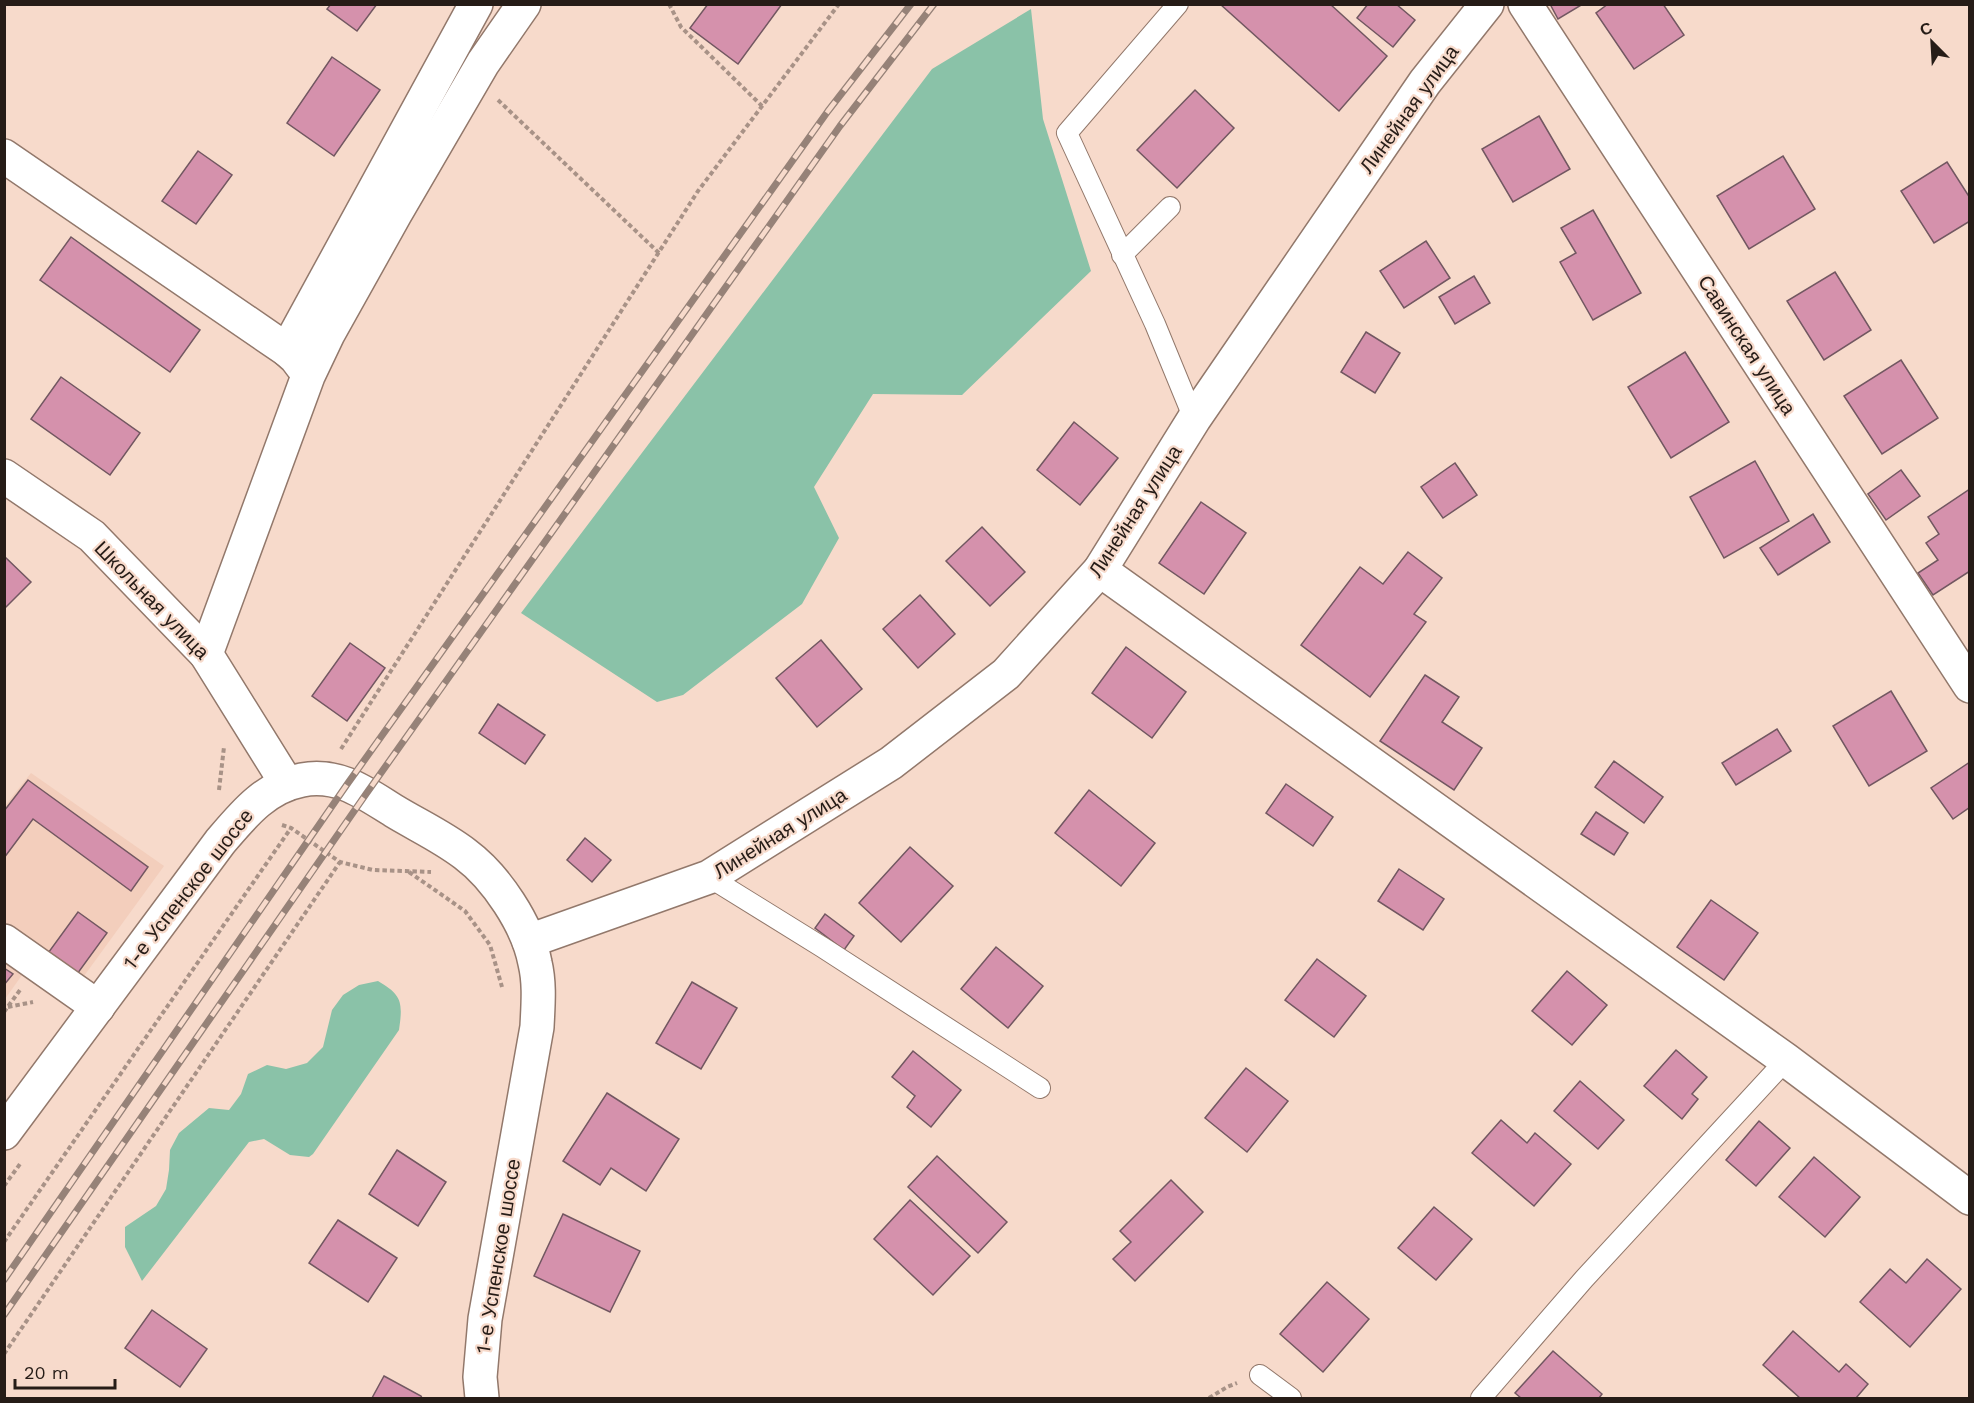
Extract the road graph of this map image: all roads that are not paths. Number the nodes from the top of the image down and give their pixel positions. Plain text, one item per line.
1 (476, 4) edge
2 (524, 4) edge
3 (1178, 4) edge
4 (1487, 4) edge
5 (1525, 4) edge
6 (4, 156) edge
7 (1170, 207) dead end
8 (1122, 255) junction
9 (287, 350) junction
10 (308, 376) junction
11 (1194, 419) junction
12 (4, 476) edge
13 (1100, 570) junction
14 (207, 654) junction
15 (1970, 686) edge
16 (286, 784) junction
17 (709, 877) junction
18 (4, 941) edge
19 (529, 941) junction
20 (98, 1007) junction
21 (1786, 1060) junction
22 (1040, 1088) dead end
23 (4, 1133) edge
24 (1970, 1198) edge
25 (1260, 1375) dead end
26 (482, 1398) edge
27 (1291, 1398) edge
28 (1481, 1398) edge

1 - 9 street
2 - 10 street
3 - 8 lane
4 - 11 street, Линейная улица
5 - 15 street, Савинская улица
6 - 9 street
7 - 8 lane
8 - 11 lane
9 - 10 street
10 - 14 street
11 - 13 street, Линейная улица
12 - 14 street, Школьная улица
13 - 17 street, Линейная улица
13 - 21 street
14 - 16 street, Школьная улица
16 - 19 street, 1-е Успенское шоссе
16 - 20 street, 1-е Успенское шоссе
17 - 19 street, Линейная улица
17 - 22 lane
18 - 20 street
19 - 26 street, 1-е Успенское шоссе
20 - 23 street, 1-е Успенское шоссе
21 - 24 street
21 - 28 lane
25 - 27 lane

